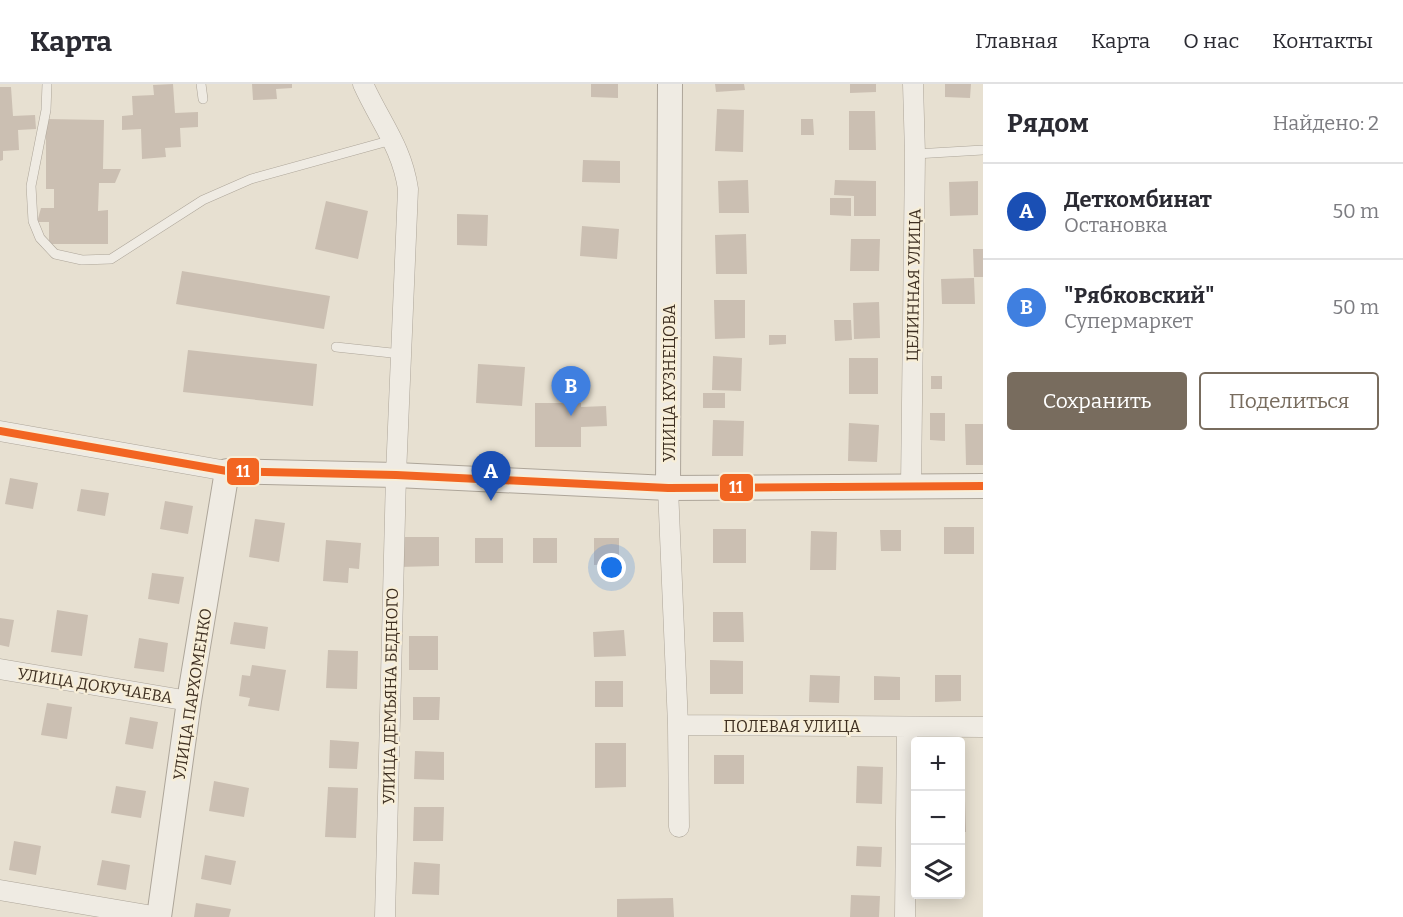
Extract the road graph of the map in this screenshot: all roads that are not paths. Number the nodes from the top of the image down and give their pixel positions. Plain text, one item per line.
1 (46, 84) edge
2 (201, 84) edge
3 (363, 84) edge
4 (670, 84) edge
5 (913, 84) edge
6 (203, 99) dead end
7 (393, 139) junction
8 (983, 150) edge
9 (915, 154) junction
10 (336, 347) dead end
11 (401, 354) junction
12 (0, 431) edge
13 (227, 471) junction
14 (396, 475) junction
15 (910, 486) junction
16 (983, 486) edge
17 (668, 489) junction
18 (0, 669) edge
19 (189, 701) junction
20 (678, 725) junction
21 (907, 727) junction
22 (983, 727) edge
23 (679, 827) dead end
24 (0, 890) edge
25 (159, 917) edge
26 (385, 917) edge
27 (905, 917) edge

1 - 7 lane
2 - 6 lane
3 - 7 street, УЛИЦА ДЕМЬЯНА БЕДНОГО
4 - 17 street, УЛИЦА КУЗНЕЦОВА
5 - 9 street, ЦЕЛИННАЯ УЛИЦА
7 - 11 street, УЛИЦА ДЕМЬЯНА БЕДНОГО
8 - 9 lane
9 - 15 street, ЦЕЛИННАЯ УЛИЦА
10 - 11 lane
11 - 14 street, УЛИЦА ДЕМЬЯНА БЕДНОГО
12 - 13 street
13 - 14 street
13 - 19 street, УЛИЦА ПАРХОМЕНКО
14 - 17 street
14 - 26 street, УЛИЦА ДЕМЬЯНА БЕДНОГО
15 - 16 street
15 - 17 street
17 - 20 street, УЛИЦА КУЗНЕЦОВА
18 - 19 street, УЛИЦА ДОКУЧАЕВА
19 - 25 street, УЛИЦА ПАРХОМЕНКО
20 - 21 street, ПОЛЕВАЯ УЛИЦА
20 - 23 street, УЛИЦА КУЗНЕЦОВА
21 - 22 street, ПОЛЕВАЯ УЛИЦА
21 - 27 street
24 - 25 street

